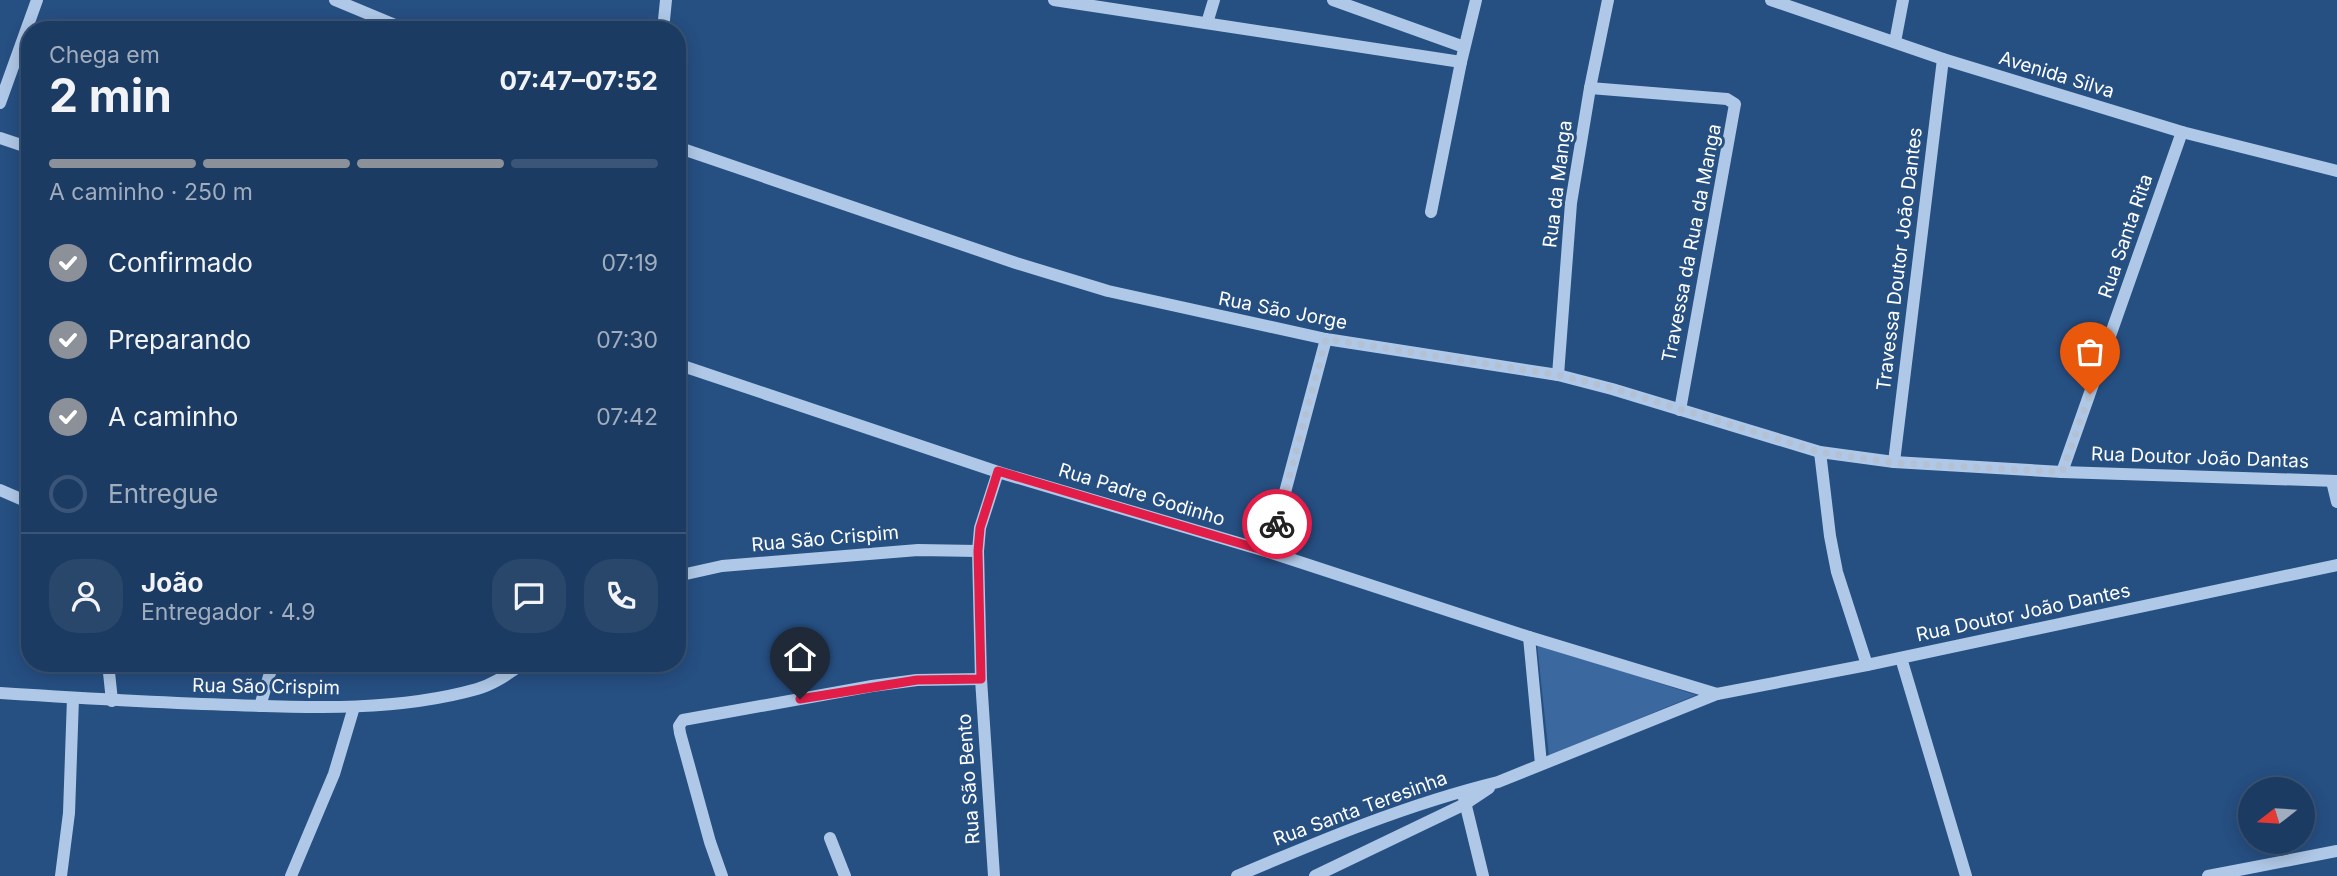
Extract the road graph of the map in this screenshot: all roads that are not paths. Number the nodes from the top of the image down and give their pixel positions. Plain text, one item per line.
1 (37, 0) edge
2 (335, 0) edge
3 (666, 0) edge
4 (1054, 0) edge
5 (1214, 0) edge
6 (1333, 0) edge
7 (1476, 0) edge
8 (1608, 0) edge
9 (1771, 0) edge
10 (1903, 0) edge
11 (29, 21) edge
12 (375, 21) edge
13 (664, 21) edge
14 (1207, 23) junction
15 (1895, 42) junction
16 (21, 45) edge
17 (1464, 47) junction
18 (1943, 60) junction
19 (1461, 62) junction
20 (1590, 88) junction
21 (0, 103) edge
22 (2182, 132) junction
23 (0, 138) edge
24 (21, 145) edge
25 (686, 150) edge
26 (2337, 171) edge
27 (1430, 212) dead end
28 (1326, 339) junction
29 (686, 367) edge
30 (1558, 375) junction
31 (1679, 410) junction
32 (1820, 452) junction
33 (1894, 463) junction
34 (998, 471) junction
35 (2062, 472) junction
36 (2334, 481) edge
37 (0, 490) edge
38 (21, 499) edge
39 (2337, 502) edge
40 (978, 551) junction
41 (1269, 552) junction
42 (2337, 565) edge
43 (686, 574) edge
44 (1529, 636) junction
45 (1901, 658) junction
46 (1867, 665) junction
47 (109, 672) edge
48 (270, 672) edge
49 (510, 672) edge
50 (981, 679) junction
51 (0, 692) edge
52 (1717, 694) junction
53 (72, 698) junction
54 (112, 701) junction
55 (260, 706) junction
56 (354, 707) junction
57 (1541, 764) junction
58 (1463, 797) junction
59 (830, 838) dead end
60 (2337, 851) edge
61 (2238, 873) edge
62 (61, 876) edge
63 (291, 876) edge
64 (722, 876) edge
65 (845, 876) edge
66 (994, 876) edge
67 (1237, 876) edge
68 (1315, 876) edge
69 (1483, 876) edge
70 (1966, 876) edge
71 (2208, 876) edge

1 - 11 street
2 - 12 street
3 - 13 street
4 - 14 street
5 - 14 street
6 - 17 street
7 - 17 street
8 - 20 street, Rua da Manga
9 - 15 street, Avenida Silva
10 - 15 street
14 - 19 street
15 - 18 street, Avenida Silva
16 - 21 street
17 - 19 street
18 - 22 street, Avenida Silva
18 - 33 street, Travessa Doutor João Dantes
19 - 27 street
20 - 30 street, Rua da Manga
20 - 31 street, Travessa da Rua da Manga
22 - 26 street, Avenida Silva
22 - 35 street, Rua Santa Rita
23 - 24 street
25 - 28 street, Rua São Jorge
28 - 30 street, Rua São Jorge
28 - 41 street
29 - 34 street, Rua Padre Godinho
30 - 31 street, Rua São Jorge
31 - 32 street, Rua São Jorge
32 - 33 street, Rua São Jorge
32 - 46 street
33 - 35 street, Rua Doutor João Dantas
34 - 40 street, Rua São Bento
34 - 41 street, Rua Padre Godinho
35 - 36 street, Rua Doutor João Dantas
36 - 39 street
37 - 38 street
40 - 43 street, Rua São Crispim
40 - 50 street, Rua São Bento
41 - 44 street, Rua Padre Godinho
42 - 45 street, Rua Doutor João Dantes
44 - 52 street, Rua Padre Godinho
44 - 57 street
45 - 46 street, Rua Doutor João Dantes
45 - 70 street
46 - 52 street, Rua Doutor João Dantes
47 - 54 street
48 - 55 street
49 - 56 street, Rua São Crispim
50 - 64 street
50 - 66 street, Rua São Bento
51 - 53 street, Rua São Crispim
52 - 57 street, Rua Santa Teresinha
53 - 54 street, Rua São Crispim
53 - 62 street
54 - 55 street, Rua São Crispim
55 - 56 street, Rua São Crispim
56 - 63 street
57 - 58 street, Rua Santa Teresinha
58 - 67 street, Rua Santa Teresinha
58 - 68 street, Rua Santa Teresinha
58 - 69 street
59 - 65 street
60 - 61 street
61 - 71 street

